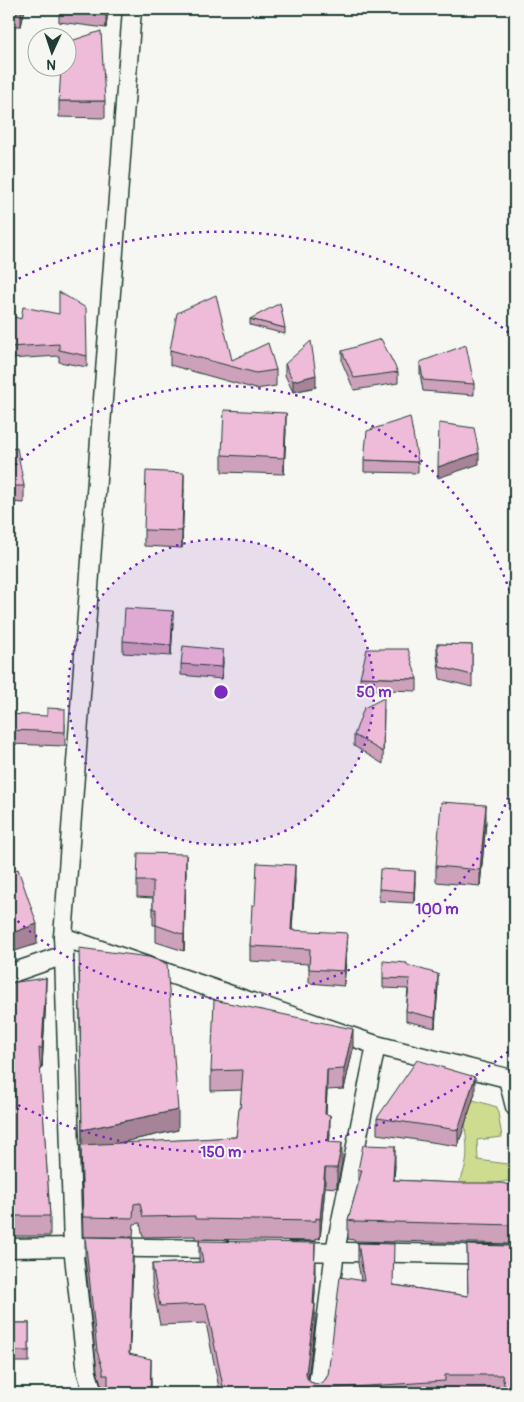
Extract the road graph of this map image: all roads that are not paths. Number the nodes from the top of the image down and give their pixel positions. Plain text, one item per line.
1 (132, 9) edge
2 (63, 937) junction
3 (64, 955) junction
4 (9, 974) edge
5 (376, 1045) junction
6 (512, 1079) edge
7 (515, 1107) edge
8 (73, 1247) junction
9 (9, 1248) edge
10 (238, 1250) edge
11 (277, 1250) edge
12 (336, 1251) junction
13 (515, 1255) edge
14 (93, 1393) edge
15 (317, 1393) edge

1 - 2 street
2 - 3 street
2 - 5 street
3 - 4 street
3 - 8 street
5 - 6 street
5 - 12 street
6 - 7 street
8 - 9 street
8 - 10 street
8 - 14 street
11 - 12 street
12 - 13 street
12 - 15 street

